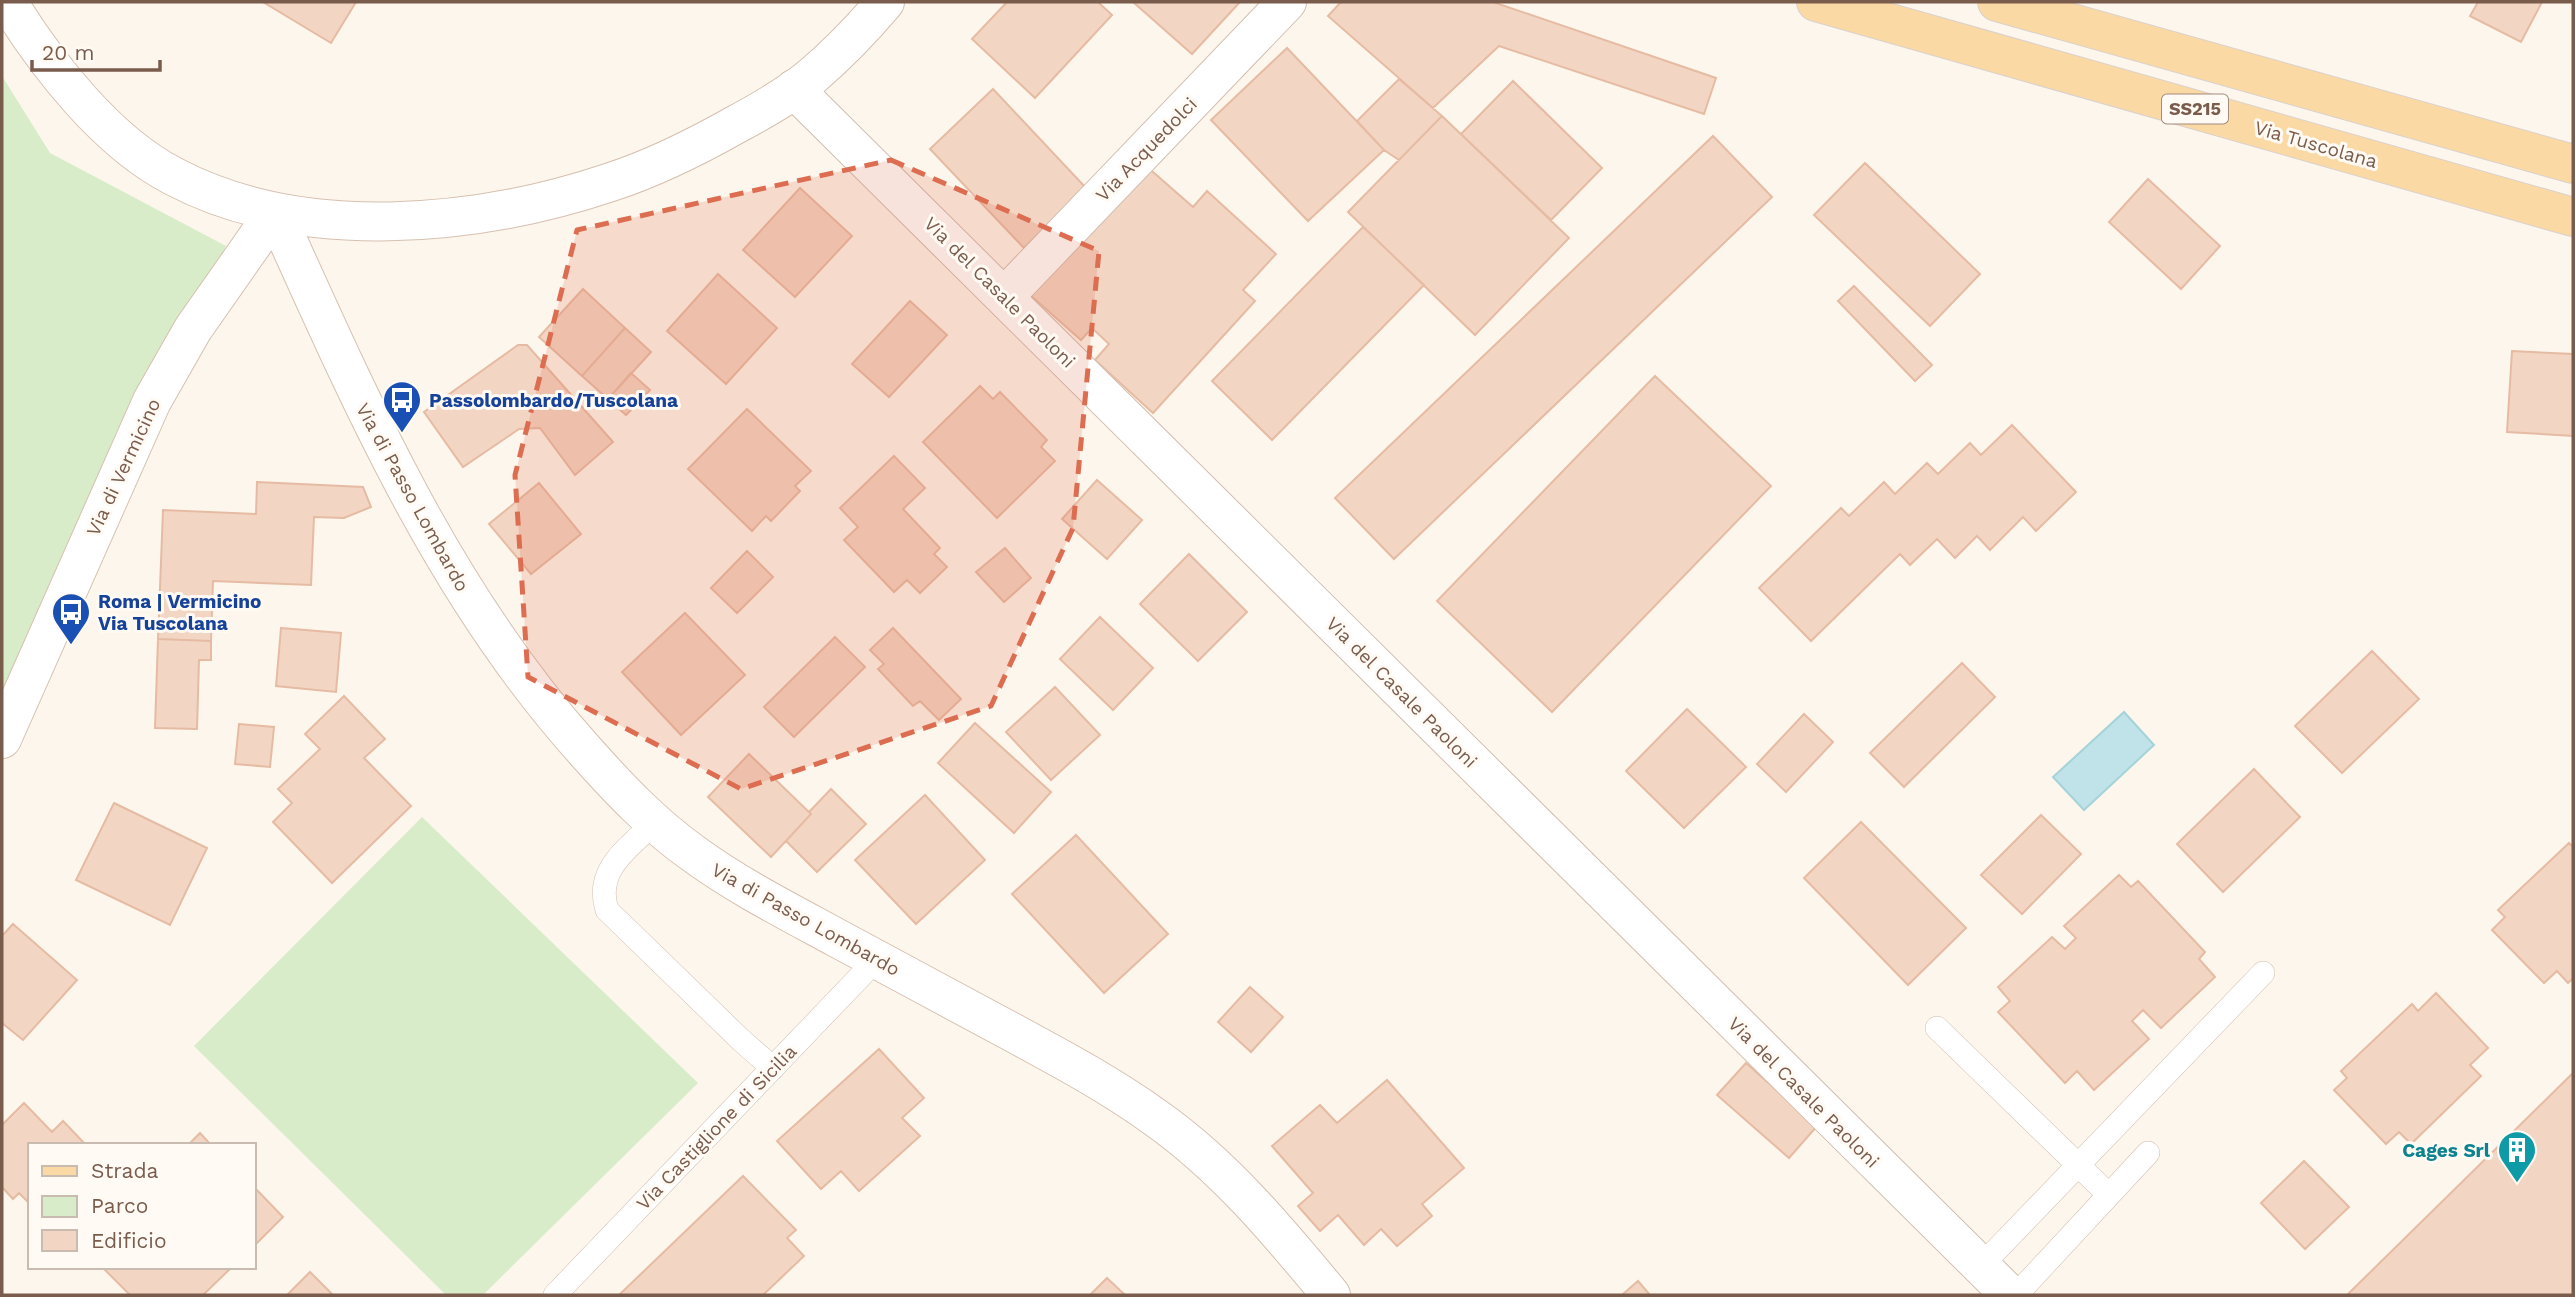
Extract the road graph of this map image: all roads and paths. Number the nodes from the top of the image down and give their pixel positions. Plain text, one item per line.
1 (8, 2) edge
2 (885, 2) edge
3 (1287, 2) edge
4 (1816, 2) edge
5 (1997, 2) edge
6 (794, 89) junction
7 (2573, 164) edge
8 (275, 212) junction
9 (2573, 217) edge
10 (1005, 296) junction
11 (2, 739) edge
12 (655, 822) junction
13 (877, 959) junction
14 (2263, 974) dead end
15 (1937, 1028) dead end
16 (773, 1068) junction
17 (2148, 1153) dead end
18 (2079, 1165) junction
19 (2109, 1195) junction
20 (1980, 1267) junction
21 (555, 1295) edge
22 (1331, 1295) edge
23 (2010, 1295) edge
24 (2015, 1295) edge

1 - 8 street
2 - 6 street
3 - 10 street, Via Acquedolci
4 - 9 main road, Via Tuscolana / SS215
5 - 7 main road, SS215
6 - 8 street
6 - 10 street, Via del Casale Paoloni
8 - 11 street, Via di Vermicino
8 - 12 street, Via di Passo Lombardo
10 - 20 street, Via del Casale Paoloni
12 - 13 street, Via di Passo Lombardo
12 - 16 lane
13 - 16 lane, Via Castiglione di Sicilia
13 - 22 street, Via di Passo Lombardo
14 - 18 lane
15 - 18 lane
16 - 21 lane, Via Castiglione di Sicilia
17 - 19 lane
18 - 19 lane
18 - 20 lane
19 - 24 lane
20 - 23 street, Via del Casale Paoloni

